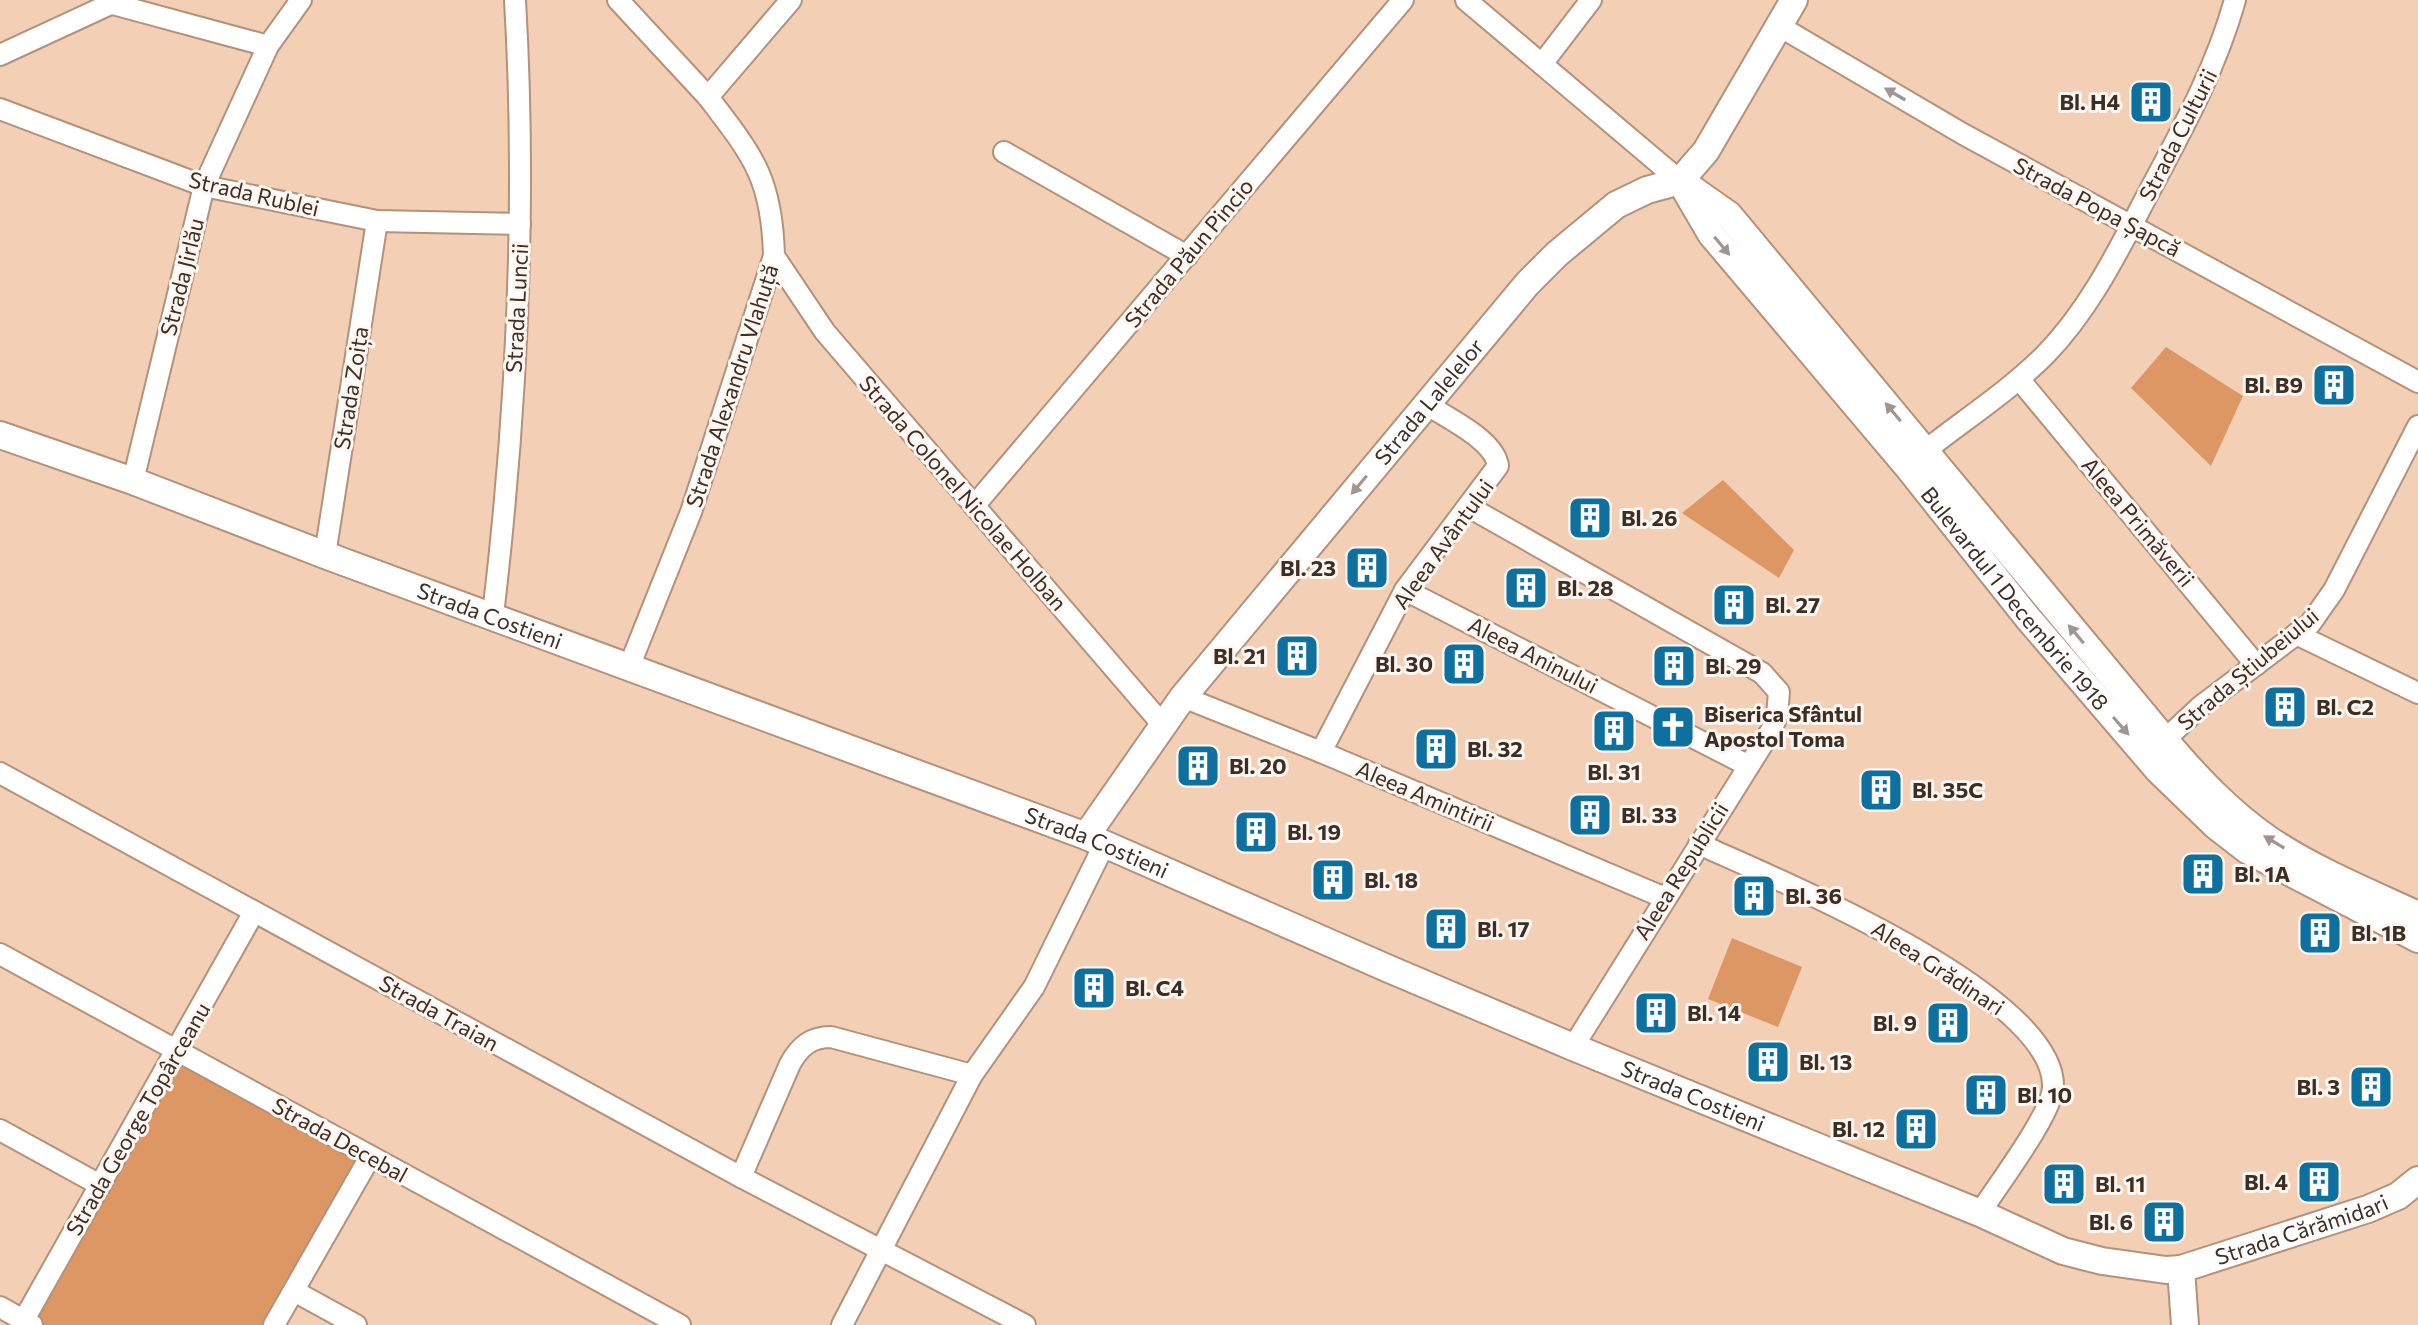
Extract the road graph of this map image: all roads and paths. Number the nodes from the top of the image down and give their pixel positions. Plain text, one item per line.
1 (301, 0) edge
2 (515, 0) edge
3 (618, 0) edge
4 (791, 0) edge
5 (1403, 0) edge
6 (1466, 0) edge
7 (1591, 0) edge
8 (1794, 0) edge
9 (2235, 0) edge
10 (116, 2) edge
11 (1779, 26) junction
12 (268, 46) junction
13 (0, 55) edge
14 (1542, 64) junction
15 (708, 97) junction
16 (0, 109) edge
17 (1004, 152) dead end
18 (1680, 181) junction
19 (204, 186) junction
20 (377, 221) junction
21 (520, 224) junction
22 (2131, 225) junction
23 (774, 256) junction
24 (1187, 256) junction
25 (2019, 379) junction
26 (2418, 382) edge
27 (1426, 404) junction
28 (2418, 426) edge
29 (0, 435) edge
30 (1916, 458) junction
31 (133, 481) junction
32 (974, 506) junction
33 (1469, 507) junction
34 (325, 555) junction
35 (1405, 590) junction
36 (493, 615) junction
37 (2296, 634) junction
38 (2256, 665) junction
39 (629, 667) junction
40 (2418, 693) edge
41 (1183, 697) junction
42 (1162, 724) junction
43 (2156, 748) junction
44 (1321, 752) junction
45 (1747, 765) junction
46 (0, 773) edge
47 (1096, 840) junction
48 (1699, 844) junction
49 (1665, 898) junction
50 (254, 912) junction
51 (2418, 915) edge
52 (2418, 939) edge
53 (0, 954) edge
54 (1573, 1047) junction
55 (177, 1050) junction
56 (972, 1075) junction
57 (0, 1130) edge
58 (370, 1157) junction
59 (741, 1177) junction
60 (2418, 1180) edge
61 (100, 1185) junction
62 (1980, 1213) junction
63 (880, 1250) junction
64 (2181, 1269) junction
65 (294, 1291) junction
66 (0, 1307) edge
67 (25, 1323) edge
68 (274, 1325) edge
69 (356, 1325) edge
70 (680, 1325) edge
71 (842, 1325) edge
72 (1025, 1325) edge
73 (2185, 1325) edge

1 - 12 street, Strada Jirlău
2 - 21 street, Strada Luncii
3 - 15 street, Strada Alexandru Vlahuță
4 - 15 street
5 - 24 street, Strada Păun Pincio
6 - 14 street, Bulevardul 1 Decembrie 1918
7 - 14 street
8 - 11 street
9 - 22 street, Strada Culturii
10 - 12 street
10 - 13 street
11 - 18 street
22 -> 11 street, Strada Popa Șapcă
12 - 19 street, Strada Jirlău
14 - 18 street, Bulevardul 1 Decembrie 1918
15 - 23 street, Strada Alexandru Vlahuță
16 - 19 street, Strada Rublei
17 - 24 street
18 - 27 street, Strada Lalelelor
18 - 30 street, Bulevardul 1 Decembrie 1918
19 - 20 street, Strada Rublei
19 - 31 street, Strada Jirlău
20 - 21 street, Strada Rublei
20 - 34 street, Strada Zoița
21 - 36 street, Strada Luncii
22 - 25 street, Strada Culturii
22 - 26 street, Strada Popa Șapcă
23 - 32 street, Strada Colonel Nicolae Holban
23 - 39 street, Strada Alexandru Vlahuță
24 - 32 street, Strada Păun Pincio
25 - 30 street, Strada Culturii
25 - 38 street, Aleea Primăverii
27 - 33 street, Aleea Avântului
27 -> 41 street, Strada Lalelelor
28 - 37 street, Strada Știubeiului
29 - 31 street, Strada Costieni
30 - 43 street, Bulevardul 1 Decembrie 1918
31 - 34 street, Strada Costieni
32 - 42 street, Strada Colonel Nicolae Holban
33 - 35 street, Aleea Avântului
33 - 45 street, Aleea Republicii
34 - 36 street, Strada Costieni
35 - 44 street, Aleea Avântului
35 - 45 street, Aleea Aninului
36 - 39 street, Strada Costieni
37 - 38 street, Strada Știubeiului
37 - 40 street
38 - 43 street, Strada Știubeiului
39 - 47 street, Strada Costieni
41 - 42 street, Strada Lalelelor
41 - 44 street, Aleea Amintirii
42 - 47 street, Strada Lalelelor
51 -> 43 street, Bulevardul 1 Decembrie 1918
43 - 52 street, Bulevardul 1 Decembrie 1918
44 - 49 street, Aleea Amintirii
45 - 48 street, Aleea Republicii
46 - 50 street, Strada Traian
47 - 54 street, Strada Costieni
47 - 56 street
48 - 49 street, Aleea Republicii
48 - 62 street, Aleea Grădinari
49 - 54 street, Aleea Republicii
50 - 55 street, Strada George Topârceanu
50 - 59 street, Strada Traian
53 - 55 street, Strada Decebal
54 - 62 street, Strada Costieni
55 - 58 street, Strada Decebal
55 - 61 street, Strada George Topârceanu
56 - 59 street
56 - 63 street
57 - 61 street
58 - 65 street
58 - 70 street, Strada Decebal
59 - 63 street, Strada Traian
60 - 64 street, Strada Cărămidari
61 - 67 street, Strada George Topârceanu
62 - 64 street, Strada Costieni
63 - 71 street
63 - 72 street, Strada Traian
64 - 73 street
65 - 68 street
65 - 69 street
66 - 67 street

